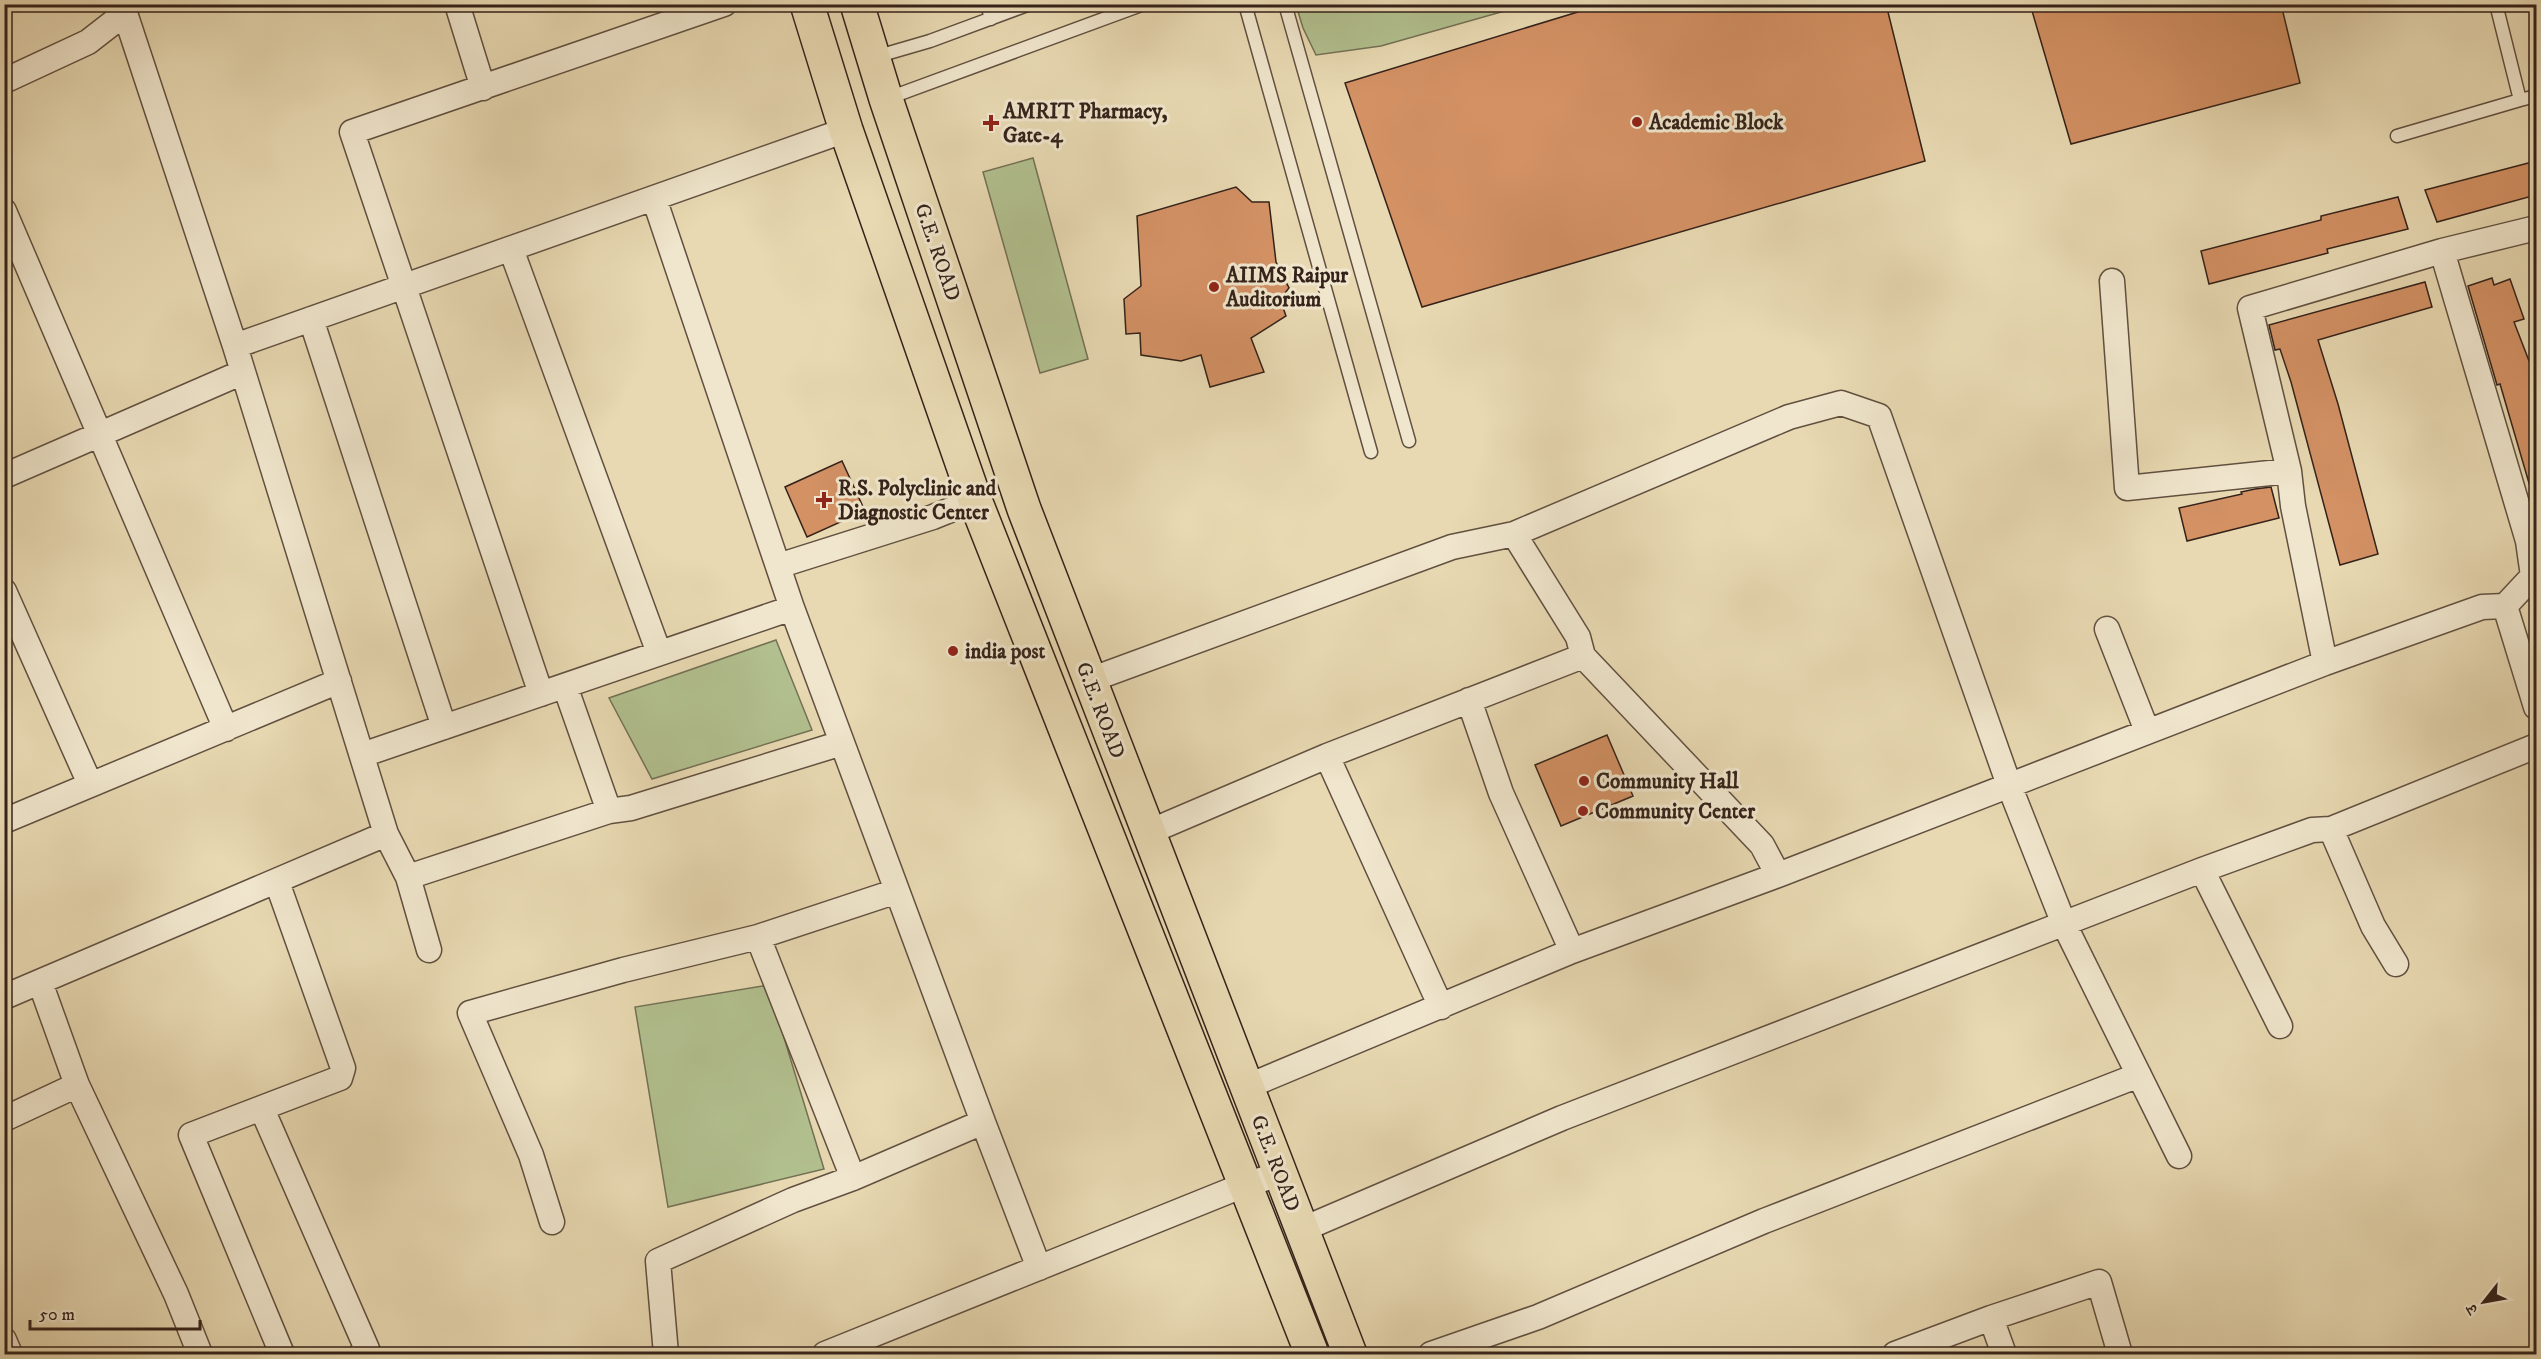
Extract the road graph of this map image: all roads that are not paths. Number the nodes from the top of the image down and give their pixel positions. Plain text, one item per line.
1 (457, 4) edge
2 (724, 4) edge
3 (807, 4) edge
4 (858, 4) edge
5 (987, 4) edge
6 (1030, 4) edge
7 (1144, 4) edge
8 (1245, 4) edge
9 (1286, 4) edge
10 (2496, 4) edge
11 (120, 8) edge
12 (991, 19) junction
13 (874, 57) junction
14 (4, 81) edge
15 (483, 88) junction
16 (2536, 96) edge
17 (886, 99) junction
18 (2520, 100) junction
19 (846, 130) junction
20 (2397, 136) dead end
21 (654, 198) junction
22 (4, 211) edge
23 (2536, 228) edge
24 (511, 249) junction
25 (2442, 252) junction
26 (2112, 281) dead end
27 (404, 286) junction
28 (311, 319) junction
29 (235, 346) junction
30 (243, 372) junction
31 (101, 432) junction
32 (1409, 441) dead end
33 (1371, 452) dead end
34 (2289, 471) junction
35 (4, 476) edge
36 (975, 500) junction
37 (2528, 509) edge
38 (1514, 534) junction
39 (778, 566) junction
40 (4, 591) edge
41 (2505, 606) junction
42 (792, 608) junction
43 (2107, 629) dead end
44 (659, 653) junction
45 (1582, 656) junction
46 (2325, 663) junction
47 (1090, 680) junction
48 (339, 681) junction
49 (564, 686) junction
50 (541, 694) junction
51 (1469, 700) junction
52 (2536, 707) edge
53 (444, 728) junction
54 (226, 729) junction
55 (2147, 731) junction
56 (842, 743) junction
57 (2536, 746) edge
58 (362, 755) junction
59 (1328, 756) junction
60 (90, 784) junction
61 (2009, 785) junction
62 (609, 811) junction
63 (4, 821) edge
64 (2331, 830) junction
65 (1149, 832) junction
66 (386, 834) junction
67 (2202, 870) junction
68 (1778, 875) junction
69 (408, 877) junction
70 (277, 882) junction
71 (897, 891) junction
72 (2064, 924) junction
73 (758, 937) junction
74 (429, 950) dead end
75 (1572, 951) junction
76 (2396, 964) dead end
77 (40, 982) junction
78 (4, 997) edge
79 (1441, 1007) junction
80 (2280, 1026) dead end
81 (2139, 1075) junction
82 (77, 1085) junction
83 (1246, 1087) junction
84 (262, 1109) junction
85 (4, 1119) edge
86 (983, 1122) junction
87 (2179, 1156) dead end
88 (1280, 1174) junction
89 (853, 1178) junction
90 (1244, 1185) junction
91 (552, 1222) dead end
92 (1301, 1230) junction
93 (1039, 1268) junction
94 (1991, 1318) junction
95 (4, 1340) edge
96 (10, 1354) edge
97 (200, 1354) edge
98 (282, 1354) edge
99 (361, 1354) edge
100 (666, 1354) edge
101 (825, 1354) edge
102 (1312, 1354) edge
103 (1350, 1354) edge
104 (1431, 1354) edge
105 (1895, 1354) edge
106 (2004, 1354) edge
107 (2120, 1354) edge

1 - 15 street
2 - 15 street
3 - 19 main road
4 - 13 main road, G.E. ROAD
5 - 12 lane
6 - 12 lane
7 - 17 lane
8 - 33 lane
9 - 32 lane
10 - 18 lane
11 - 14 street
11 - 29 street
12 - 13 lane
13 - 17 main road, G.E. ROAD
15 - 27 street
16 - 18 lane
17 - 47 main road, G.E. ROAD
18 - 20 lane
19 - 21 street
19 - 36 main road
21 - 24 street
21 - 39 street
22 - 31 street
23 - 25 street
24 - 27 street
24 - 44 street
25 - 34 street
25 - 37 street
26 - 34 street
27 - 28 street
27 - 50 street
28 - 29 street
28 - 53 street
29 - 30 street
30 - 31 street
30 - 48 street
31 - 35 street
31 - 54 street
34 - 46 street
36 - 39 street
36 - 90 main road
37 - 41 street
38 - 45 street
38 - 47 street
38 - 61 street
39 - 42 street
40 - 60 street
41 - 46 street
41 - 52 street
42 - 44 street
42 - 56 street
43 - 55 street
44 - 49 street
45 - 51 street
45 - 68 street
46 - 55 street
47 - 65 main road, G.E. ROAD
48 - 54 street
48 - 58 street
49 - 50 street
49 - 62 street
50 - 53 street
51 - 59 street
51 - 75 street
53 - 58 street
54 - 60 street
55 - 61 street
56 - 62 street
56 - 71 street
57 - 64 street
58 - 66 street
59 - 65 street
59 - 79 street
60 - 63 street
61 - 68 street
61 - 72 street
62 - 69 street
64 - 67 street
64 - 76 street
65 - 83 main road, G.E. ROAD
66 - 69 street
66 - 70 street
67 - 72 street
67 - 80 street
68 - 75 street
69 - 74 street
70 - 77 street
70 - 84 street
71 - 73 street
71 - 86 street
72 - 81 street
72 - 92 street
73 - 89 street
73 - 91 street
75 - 79 street
77 - 78 street
77 - 82 street
79 - 83 street
81 - 87 street
81 - 104 street
82 - 85 street
82 - 97 street
83 - 88 main road, G.E. ROAD
84 - 98 street
84 - 99 street
86 - 89 street
86 - 93 street
88 - 90 street
88 - 92 main road, G.E. ROAD
89 - 100 street
90 - 93 street
90 - 102 main road
92 - 103 main road, G.E. ROAD
93 - 101 street
94 - 105 street
94 - 106 street
94 - 107 street
95 - 96 street

